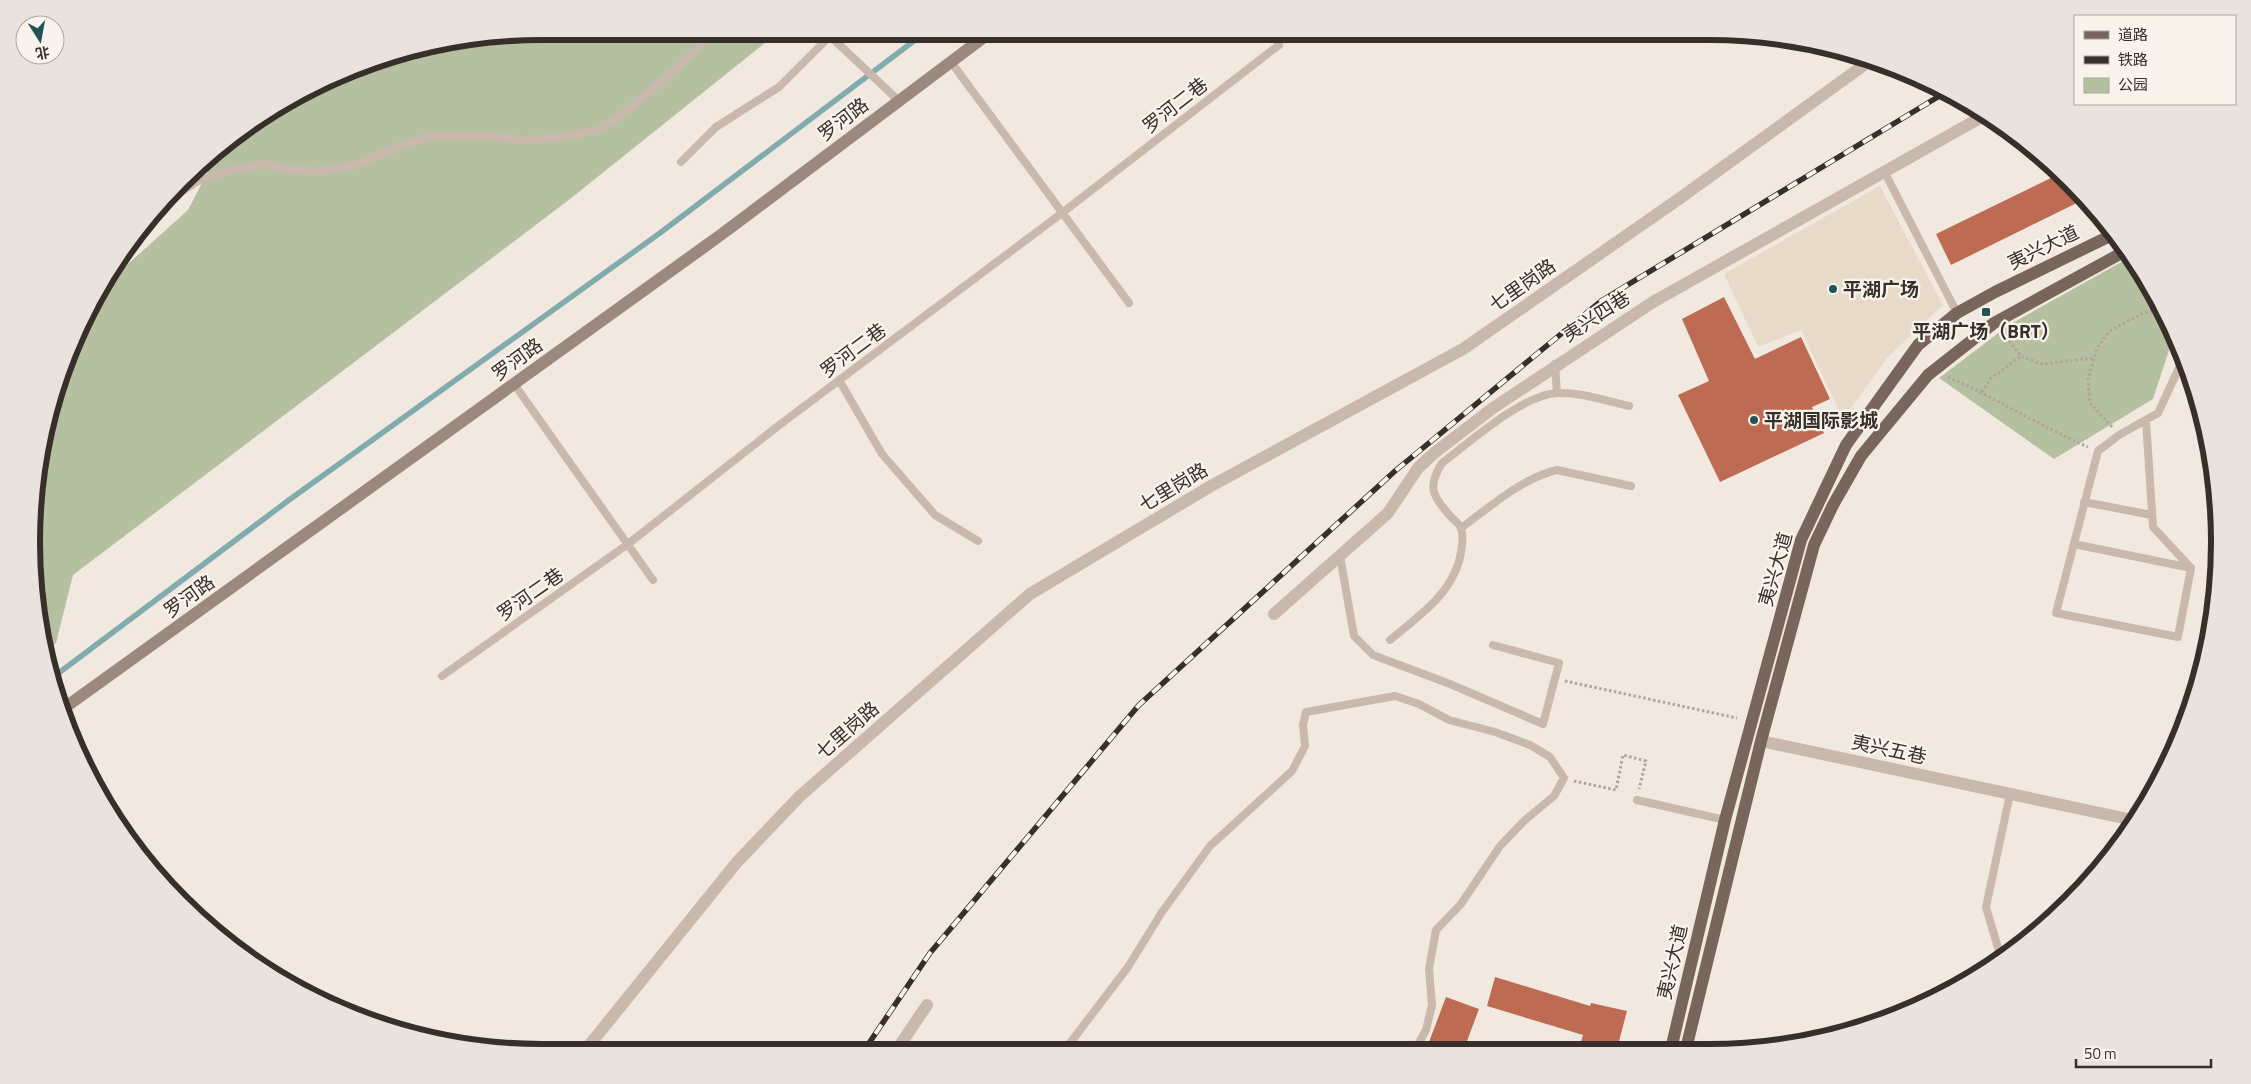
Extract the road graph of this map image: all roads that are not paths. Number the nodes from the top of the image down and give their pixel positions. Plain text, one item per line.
1 (704, 40) edge
2 (826, 40) edge
3 (834, 40) edge
4 (980, 40) edge
5 (1276, 40) edge
6 (950, 62) junction
7 (1864, 65) edge
8 (898, 101) junction
9 (1978, 119) edge
10 (681, 162) dead end
11 (1884, 171) junction
12 (184, 190) edge
13 (1062, 213) junction
14 (2108, 237) edge
15 (2120, 254) edge
16 (1129, 303) dead end
17 (1957, 313) junction
18 (1555, 364) junction
19 (2179, 367) edge
20 (839, 380) junction
21 (514, 384) junction
22 (1557, 393) junction
23 (1629, 406) dead end
24 (2146, 420) junction
25 (1631, 486) dead end
26 (2084, 502) junction
27 (2152, 515) junction
28 (1461, 528) junction
29 (978, 541) dead end
30 (628, 544) junction
31 (2074, 544) junction
32 (1340, 556) junction
33 (2191, 568) junction
34 (653, 580) dead end
35 (1274, 614) dead end
36 (1390, 640) dead end
37 (1493, 645) dead end
38 (442, 676) dead end
39 (68, 705) edge
40 (1761, 741) junction
41 (2010, 794) junction
42 (1637, 800) road end
43 (2127, 819) edge
44 (1725, 820) junction
45 (1999, 951) edge
46 (927, 1005) dead end
47 (590, 1044) edge
48 (901, 1044) edge
49 (1069, 1044) edge
50 (1418, 1044) edge
51 (1672, 1044) edge
52 (1687, 1044) edge

1 - 12 lane
2 - 10 lane
3 - 8 lane
4 - 6 main road, 罗河路
5 - 13 lane, 罗河二巷
6 - 8 main road, 罗河路
6 - 13 lane
7 - 47 street, 七里岗路
8 - 21 main road, 罗河路
9 - 11 street, 夷兴四巷
11 - 17 lane
11 - 18 street, 夷兴四巷
13 - 16 lane
13 - 20 lane, 罗河二巷
14 - 17 main road, 夷兴大道
15 - 40 main road, 夷兴大道
17 - 44 main road, 夷兴大道
18 - 22 lane
18 - 32 street, 夷兴四巷
19 - 24 lane
20 - 29 lane
20 - 30 lane, 罗河二巷
21 - 30 lane
21 - 39 main road, 罗河路
22 - 23 lane
22 - 28 lane
24 - 26 lane
24 - 27 lane
25 - 28 lane
26 - 27 lane
26 - 31 lane
27 - 33 lane
28 - 36 lane
30 - 34 lane
30 - 38 lane, 罗河二巷
31 - 33 lane
31 - 33 lane
32 - 35 street, 夷兴四巷
32 - 37 lane
40 - 41 street, 夷兴五巷
40 - 52 main road, 夷兴大道
41 - 43 street, 夷兴五巷
41 - 45 lane
42 - 44 lane
44 - 51 main road, 夷兴大道
46 - 48 street
49 - 50 lane

